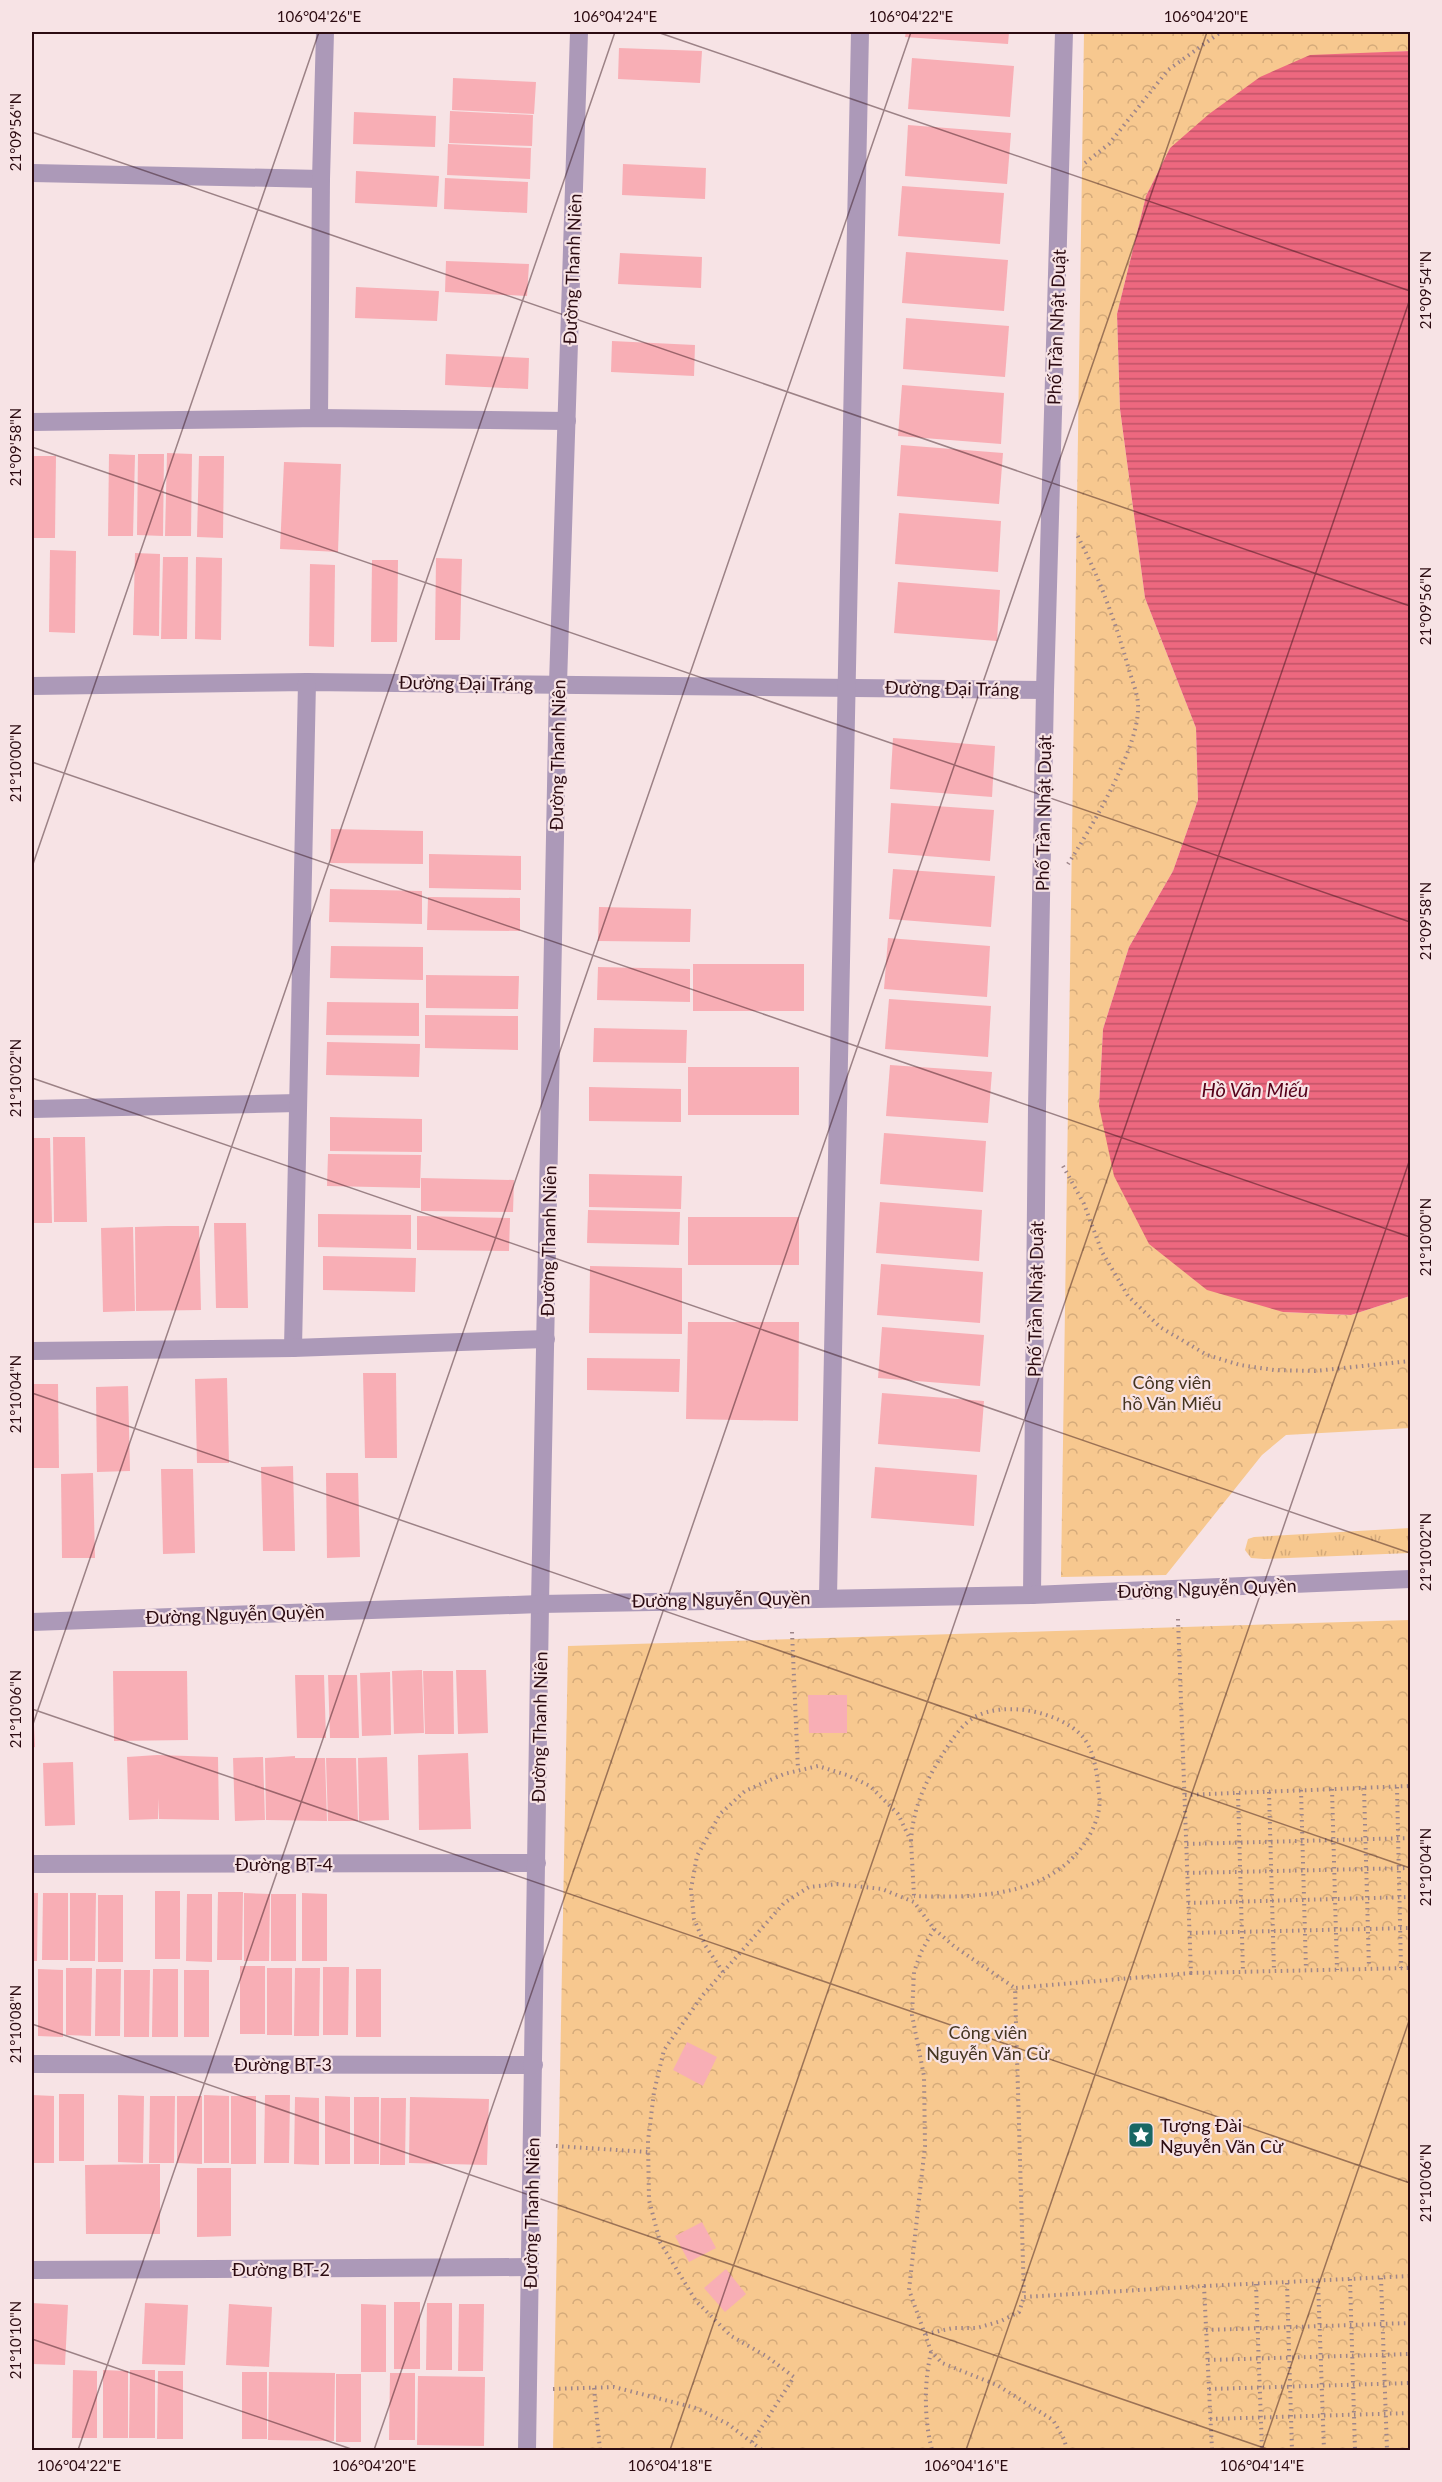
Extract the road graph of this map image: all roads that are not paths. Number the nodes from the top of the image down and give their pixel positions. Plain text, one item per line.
1 (325, 32) edge
2 (579, 32) edge
3 (860, 32) edge
4 (1064, 32) edge
5 (32, 173) edge
6 (321, 179) junction
7 (320, 418) junction
8 (567, 421) junction
9 (32, 422) edge
10 (307, 682) junction
11 (558, 684) junction
12 (32, 686) edge
13 (846, 687) junction
14 (1045, 690) junction
15 (298, 1104) junction
16 (32, 1109) edge
17 (546, 1339) junction
18 (292, 1348) junction
19 (32, 1351) edge
20 (1410, 1579) edge
21 (1032, 1595) junction
22 (828, 1597) junction
23 (540, 1604) junction
24 (32, 1622) edge
25 (537, 1863) junction
26 (32, 1864) edge
27 (32, 2064) edge
28 (534, 2065) junction
29 (530, 2267) junction
30 (32, 2270) edge
31 (527, 2451) edge

1 - 6 street
2 - 8 street, Đường Thanh Niên
3 - 13 street
4 - 14 street, Phố Trần Nhật Duật
5 - 6 street
6 - 7 street
7 - 8 street
7 - 9 street
8 - 11 street, Đường Thanh Niên
10 - 11 street, Đường Đại Tráng
10 - 12 street, Đường Đại Tráng
10 - 15 street
11 - 13 street, Đường Đại Tráng
11 - 17 street, Đường Thanh Niên
13 - 14 street, Đường Đại Tráng
13 - 22 street
14 - 21 street, Phố Trần Nhật Duật
15 - 16 street
15 - 18 street
17 - 18 street
17 - 23 street, Đường Thanh Niên
18 - 19 street
20 - 21 street, Đường Nguyễn Quyền
21 - 22 street, Đường Nguyễn Quyền
22 - 23 street, Đường Nguyễn Quyền
23 - 24 street, Đường Nguyễn Quyền
23 - 25 street, Đường Thanh Niên
25 - 26 street, Đường BT-4
25 - 28 street, Đường Thanh Niên
27 - 28 street, Đường BT-3
28 - 29 street, Đường Thanh Niên
29 - 30 street, Đường BT-2
29 - 31 street, Đường Thanh Niên

